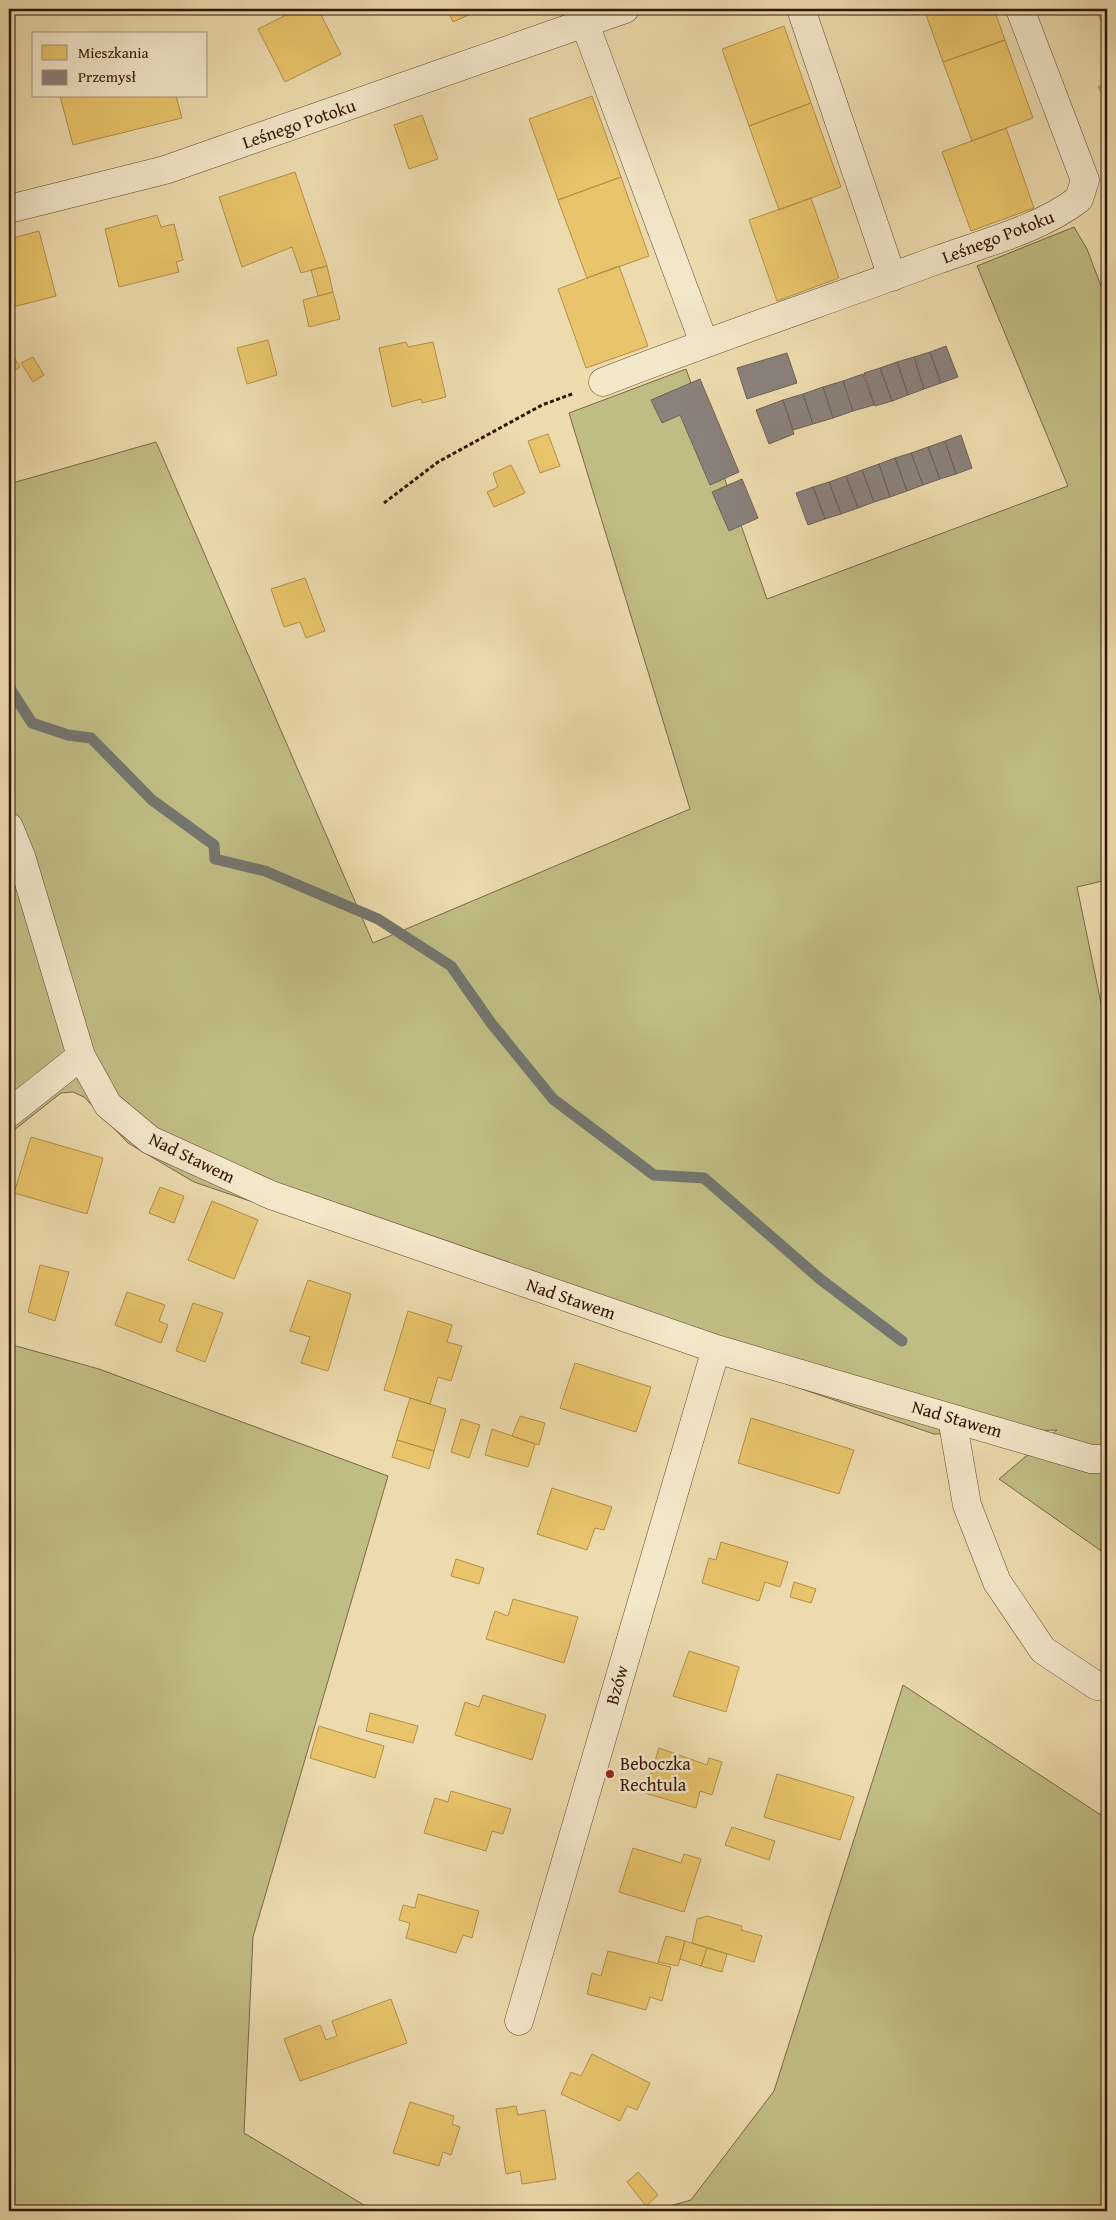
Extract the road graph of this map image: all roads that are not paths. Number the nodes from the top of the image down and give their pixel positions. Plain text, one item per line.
1 (625, 9) edge
2 (801, 9) edge
3 (1020, 9) edge
4 (584, 24) junction
5 (9, 209) edge
6 (892, 277) junction
7 (704, 343) junction
8 (603, 382) road end
9 (9, 827) edge
10 (81, 1056) junction
11 (9, 1113) edge
12 (716, 1349) junction
13 (952, 1418) junction
14 (1107, 1458) edge
15 (1098, 1686) dead end
16 (519, 2021) dead end

1 - 4 street, Leśnego Potoku
2 - 6 street
3 - 6 street, Leśnego Potoku
4 - 5 street, Leśnego Potoku
4 - 7 street
6 - 7 street, Leśnego Potoku
7 - 8 street, Leśnego Potoku
9 - 10 street, Nad Stawem
10 - 11 street
10 - 12 street, Nad Stawem
12 - 13 street, Nad Stawem
12 - 16 street, Bzów
13 - 14 street, Nad Stawem
13 - 15 street

